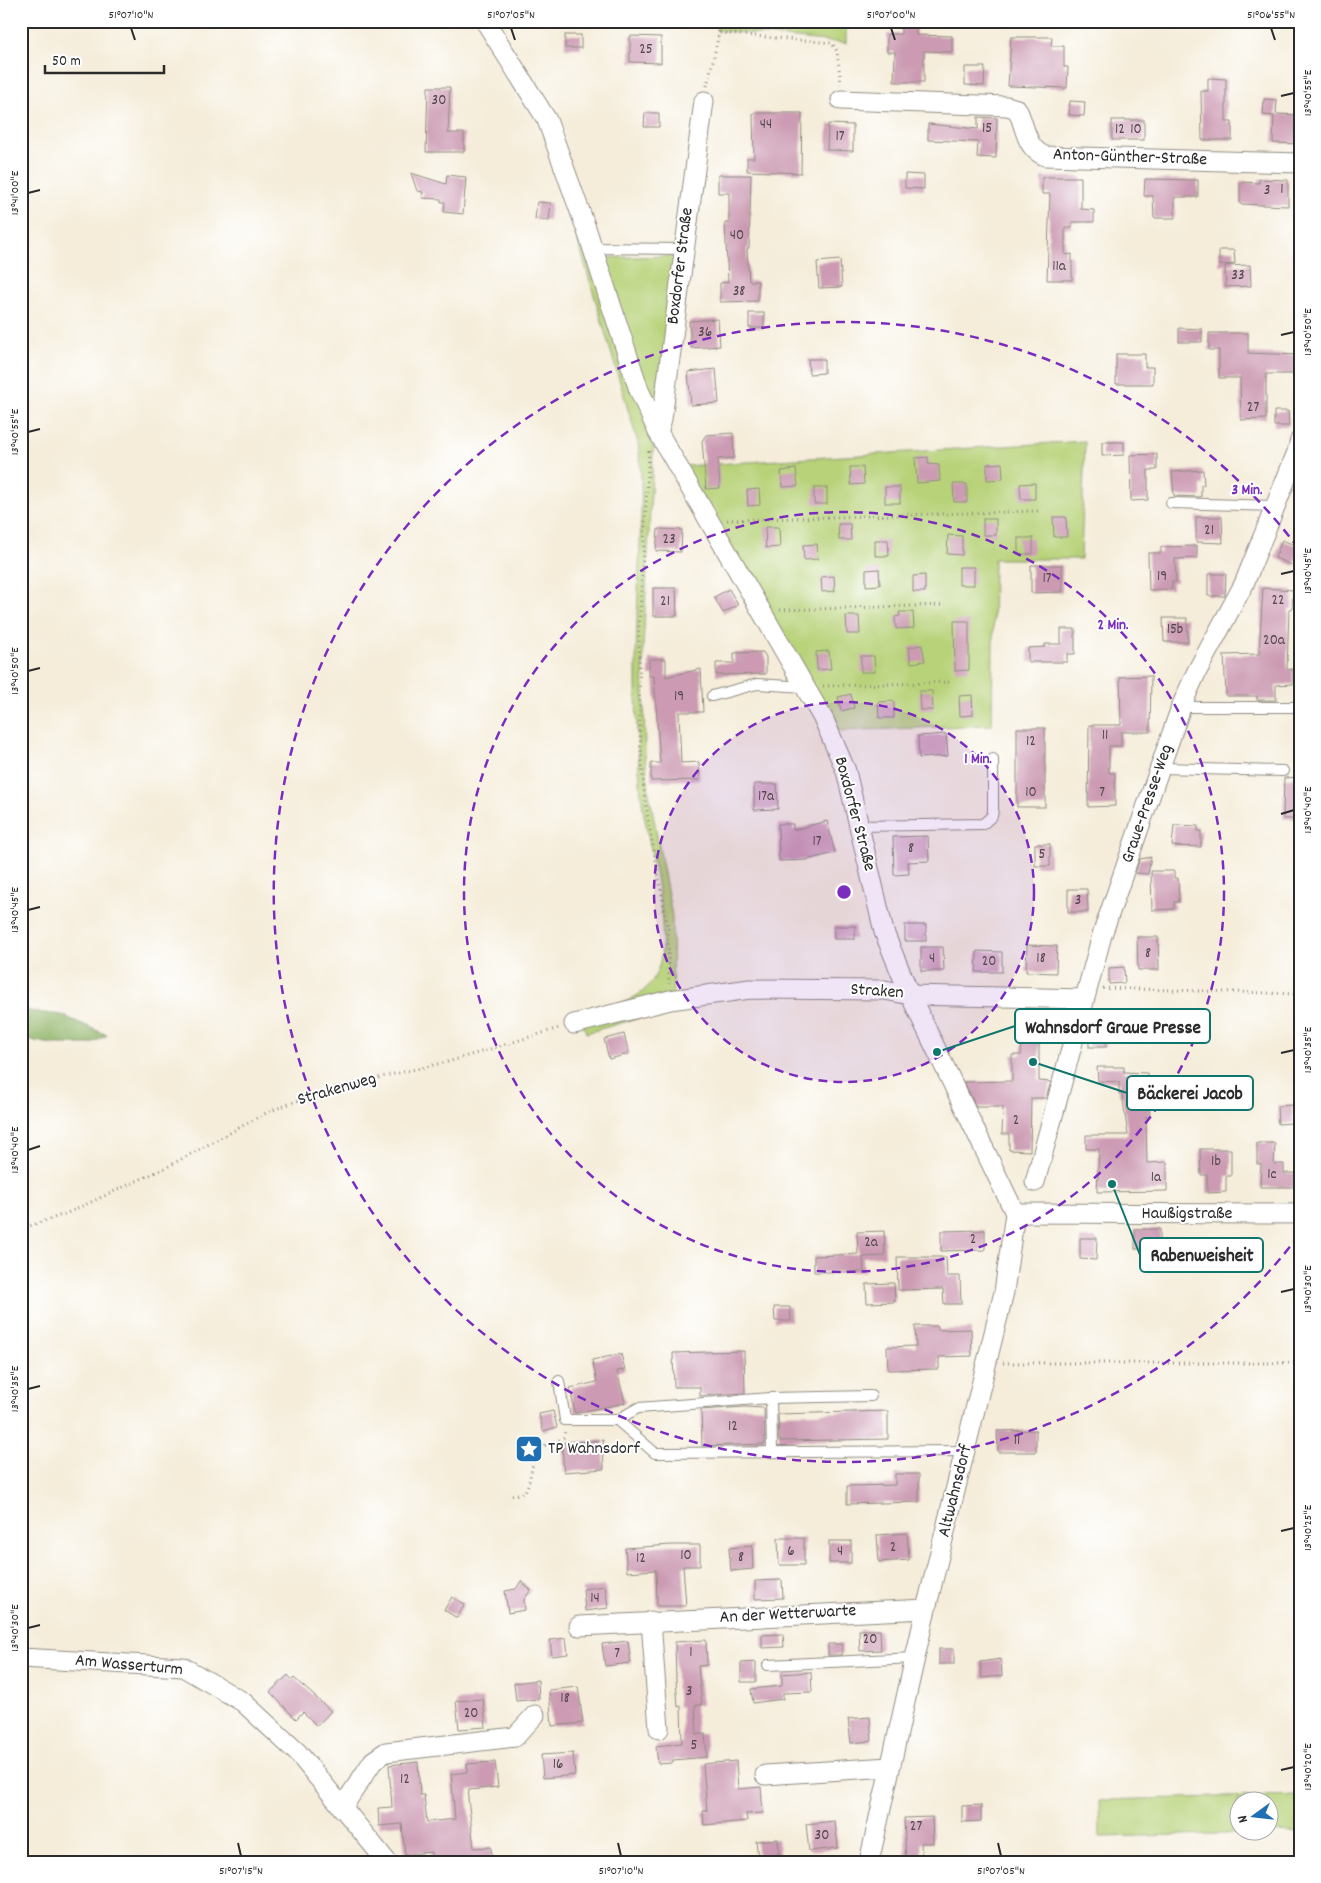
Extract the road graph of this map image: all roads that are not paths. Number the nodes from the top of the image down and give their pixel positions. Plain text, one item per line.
1 (485, 21) edge
2 (846, 100) road end
3 (704, 101) road end
4 (1300, 163) edge
5 (593, 248) junction
6 (683, 249) junction
7 (658, 432) junction
8 (1299, 448) edge
9 (1171, 503) dead end
10 (1275, 506) junction
11 (804, 687) junction
12 (712, 696) dead end
13 (1181, 707) junction
14 (1300, 707) edge
15 (993, 759) dead end
16 (1161, 768) junction
17 (1282, 770) dead end
18 (859, 826) junction
19 (1086, 993) junction
20 (910, 995) junction
21 (574, 1024) road end
22 (1035, 1182) dead end
23 (1014, 1213) junction
24 (1300, 1214) edge
25 (558, 1381) dead end
26 (871, 1396) dead end
27 (771, 1398) junction
28 (617, 1420) junction
29 (772, 1451) junction
30 (966, 1451) junction
31 (926, 1608) junction
32 (651, 1621) junction
33 (579, 1626) dead end
34 (21, 1658) edge
35 (914, 1658) junction
36 (768, 1665) dead end
37 (535, 1715) dead end
38 (659, 1729) dead end
39 (890, 1766) junction
40 (765, 1775) dead end
41 (342, 1808) junction
42 (387, 1862) edge
43 (869, 1862) edge

1 - 5 street, Boxdorfer Straße
2 - 4 street, Anton-Günther-Straße
3 - 6 street, Boxdorfer Straße
5 - 6 lane
5 - 7 street, Boxdorfer Straße
6 - 7 street, Boxdorfer Straße
7 - 11 street, Boxdorfer Straße
8 - 10 street, Graue-Presse-Weg
9 - 10 lane
10 - 13 street, Graue-Presse-Weg
11 - 12 lane
11 - 18 street, Boxdorfer Straße
13 - 14 lane
13 - 16 street, Graue-Presse-Weg
15 - 18 lane
16 - 17 lane
16 - 19 street, Graue-Presse-Weg
18 - 20 street, Boxdorfer Straße
19 - 20 street, Straken
19 - 22 street, Graue-Presse-Weg
20 - 21 street, Straken
20 - 23 street, Boxdorfer Straße
23 - 24 street, Haußigstraße
23 - 30 street, Altwahnsdorf
25 - 28 lane
26 - 27 lane
27 - 28 lane
27 - 29 lane
28 - 29 lane
29 - 30 lane
30 - 31 street, Altwahnsdorf
31 - 32 street, An der Wetterwarte
31 - 35 street, Altwahnsdorf
32 - 33 street, An der Wetterwarte
32 - 38 street
34 - 41 street, Am Wasserturm
35 - 36 lane
35 - 39 street, Altwahnsdorf
37 - 41 street
39 - 40 street
39 - 43 street, Altwahnsdorf
41 - 42 street, Am Wasserturm

